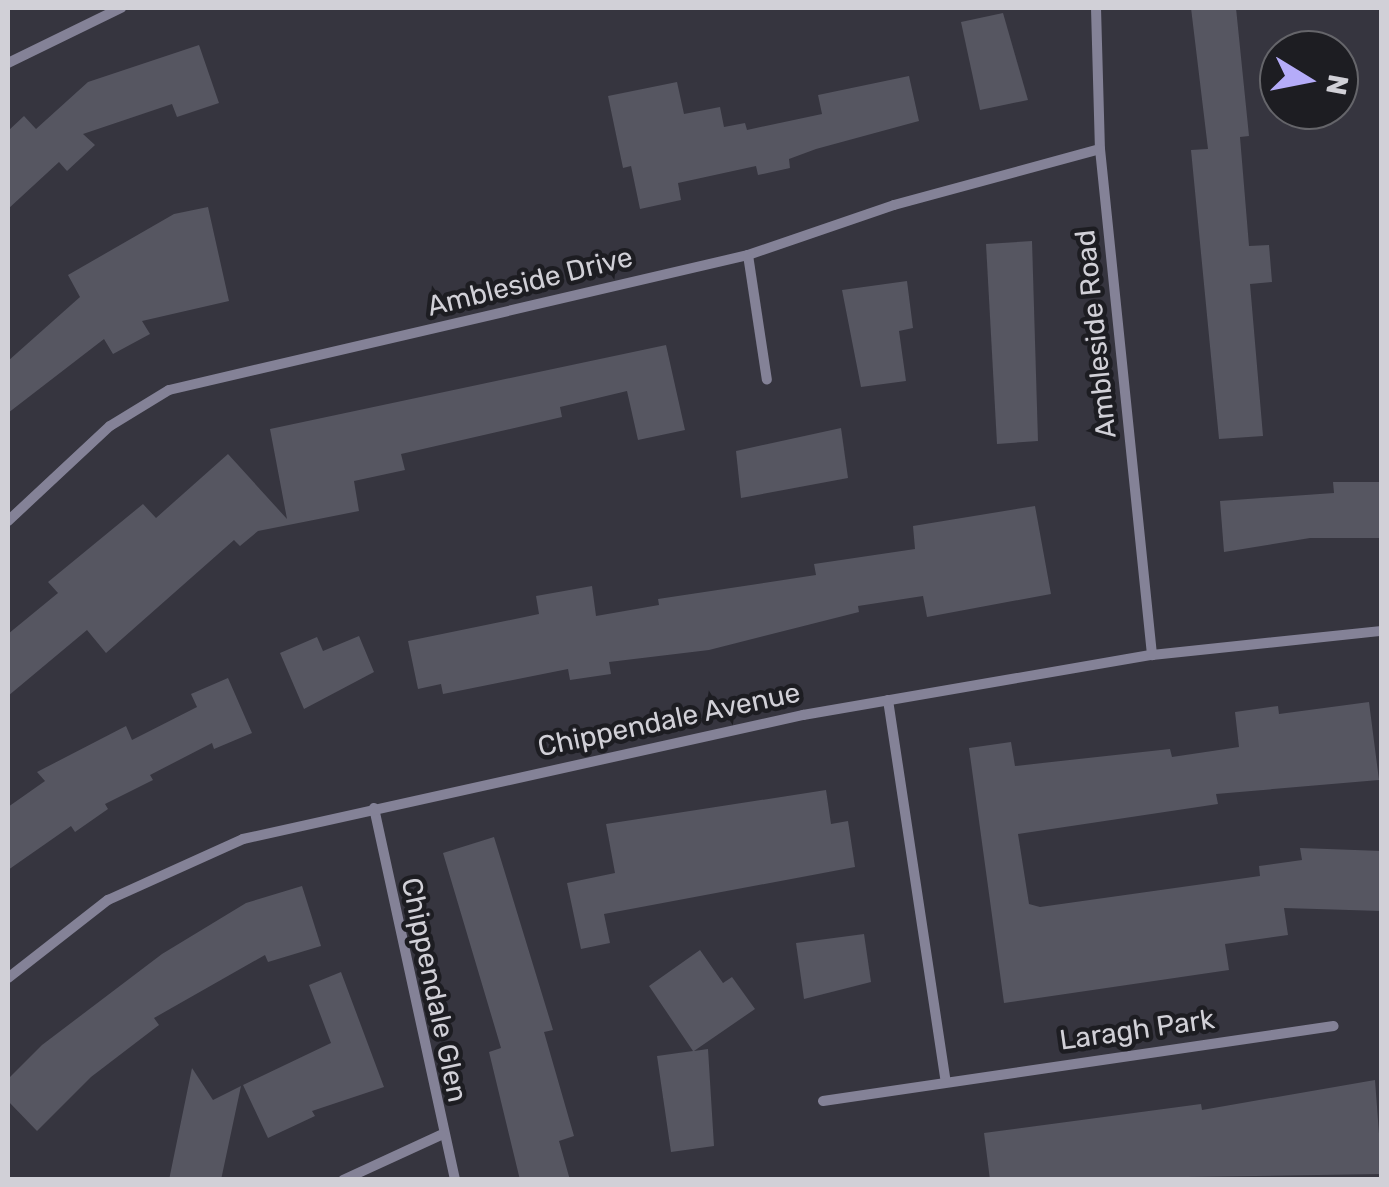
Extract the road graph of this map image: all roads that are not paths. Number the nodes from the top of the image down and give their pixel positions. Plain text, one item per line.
1 (121, 8) edge
2 (1096, 8) edge
3 (8, 63) edge
4 (1100, 149) junction
5 (748, 255) junction
6 (767, 380) dead end
7 (8, 521) edge
8 (1382, 631) edge
9 (1152, 655) junction
10 (888, 700) junction
11 (374, 808) junction
12 (8, 978) edge
13 (1334, 1026) dead end
14 (946, 1079) junction
15 (823, 1100) dead end
16 (441, 1135) junction
17 (343, 1180) edge
18 (455, 1180) edge

1 - 3 street
2 - 4 street, Ambleside Road
4 - 5 street, Ambleside Drive
4 - 9 street, Ambleside Road
5 - 6 street
5 - 7 street, Ambleside Drive
8 - 9 street, Chippendale Avenue
9 - 10 street, Chippendale Avenue
10 - 11 street, Chippendale Avenue
10 - 14 street
11 - 12 street, Chippendale Avenue
11 - 16 street, Chippendale Glen
13 - 14 street, Laragh Park
14 - 15 street, Laragh Park
16 - 17 street
16 - 18 street, Chippendale Glen

